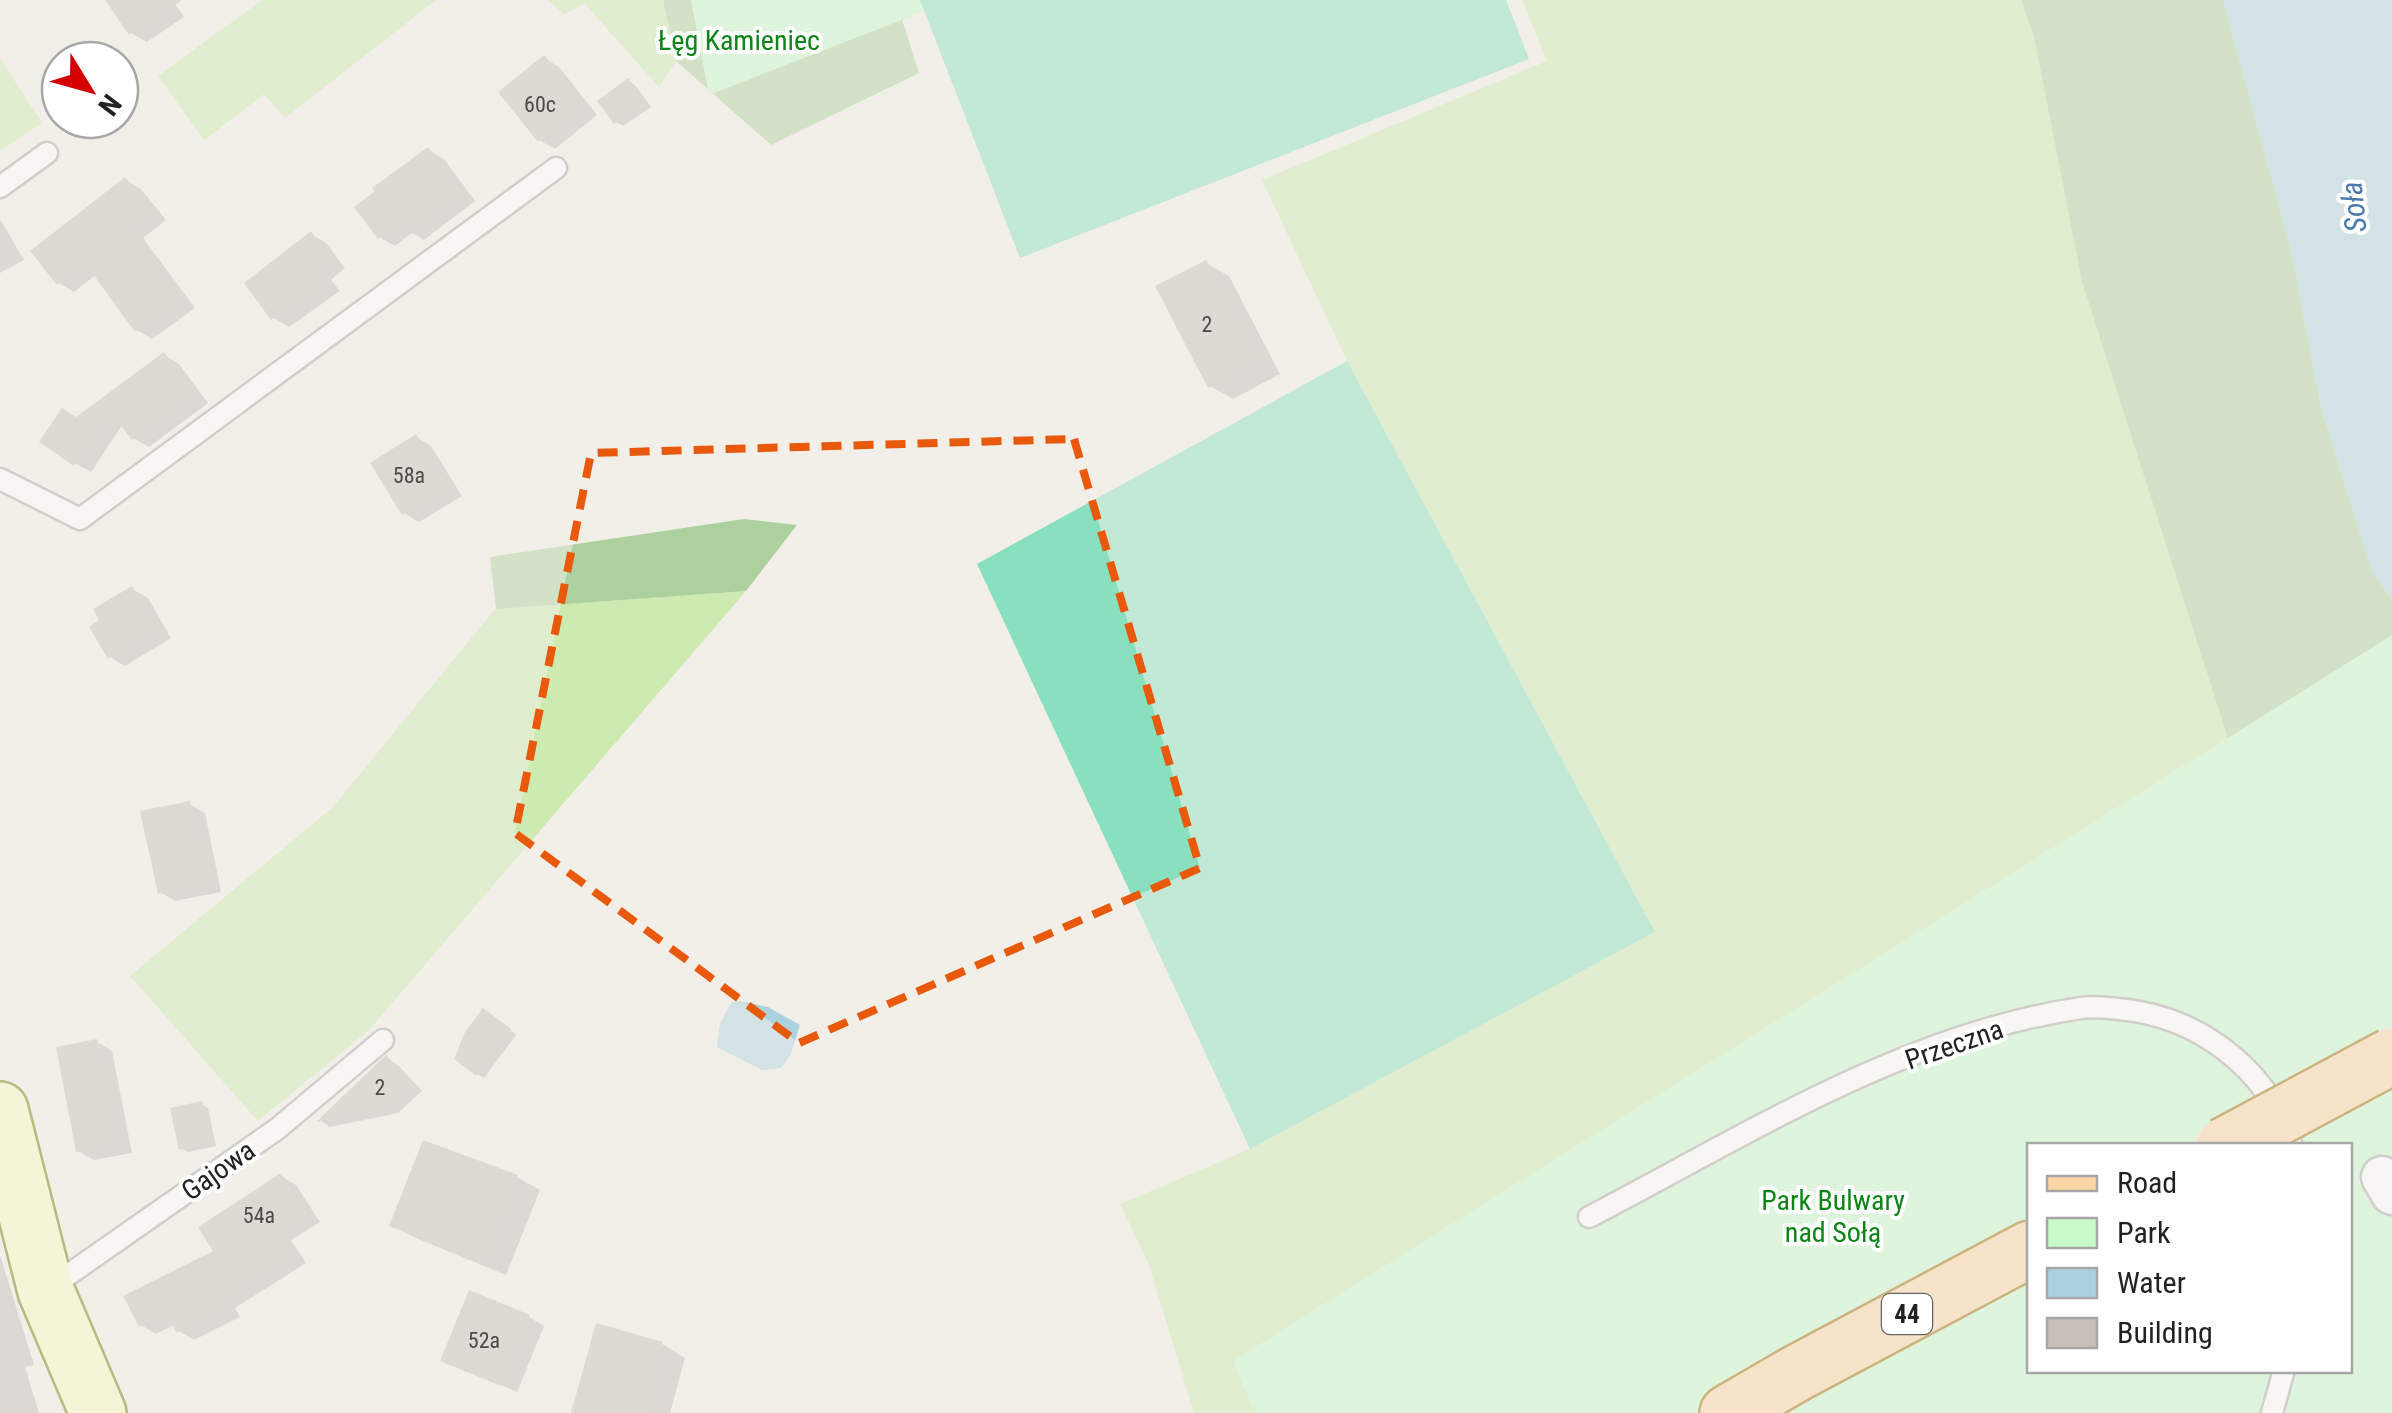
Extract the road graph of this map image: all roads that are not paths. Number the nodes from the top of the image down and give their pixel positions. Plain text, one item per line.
1 (47, 152) dead end
2 (556, 168) dead end
3 (0, 187) edge
4 (0, 479) edge
5 (382, 1040) dead end
6 (2392, 1056) edge
7 (0, 1110) edge
8 (2230, 1143) edge
9 (2291, 1143) edge
10 (1589, 1217) dead end
11 (2024, 1252) edge
12 (46, 1290) junction
13 (1797, 1372) junction
14 (2283, 1373) edge
15 (98, 1413) edge
16 (1697, 1413) edge
17 (1728, 1413) edge
18 (2272, 1413) edge

1 - 3 lane
2 - 4 lane
5 - 12 lane, Gajowa
6 - 8 main road, bridge
7 - 12 street
9 - 10 lane, Przeczna
11 - 13 main road, 44
12 - 15 street
13 - 16 main road, 44
13 - 17 main road, 44
14 - 18 lane

